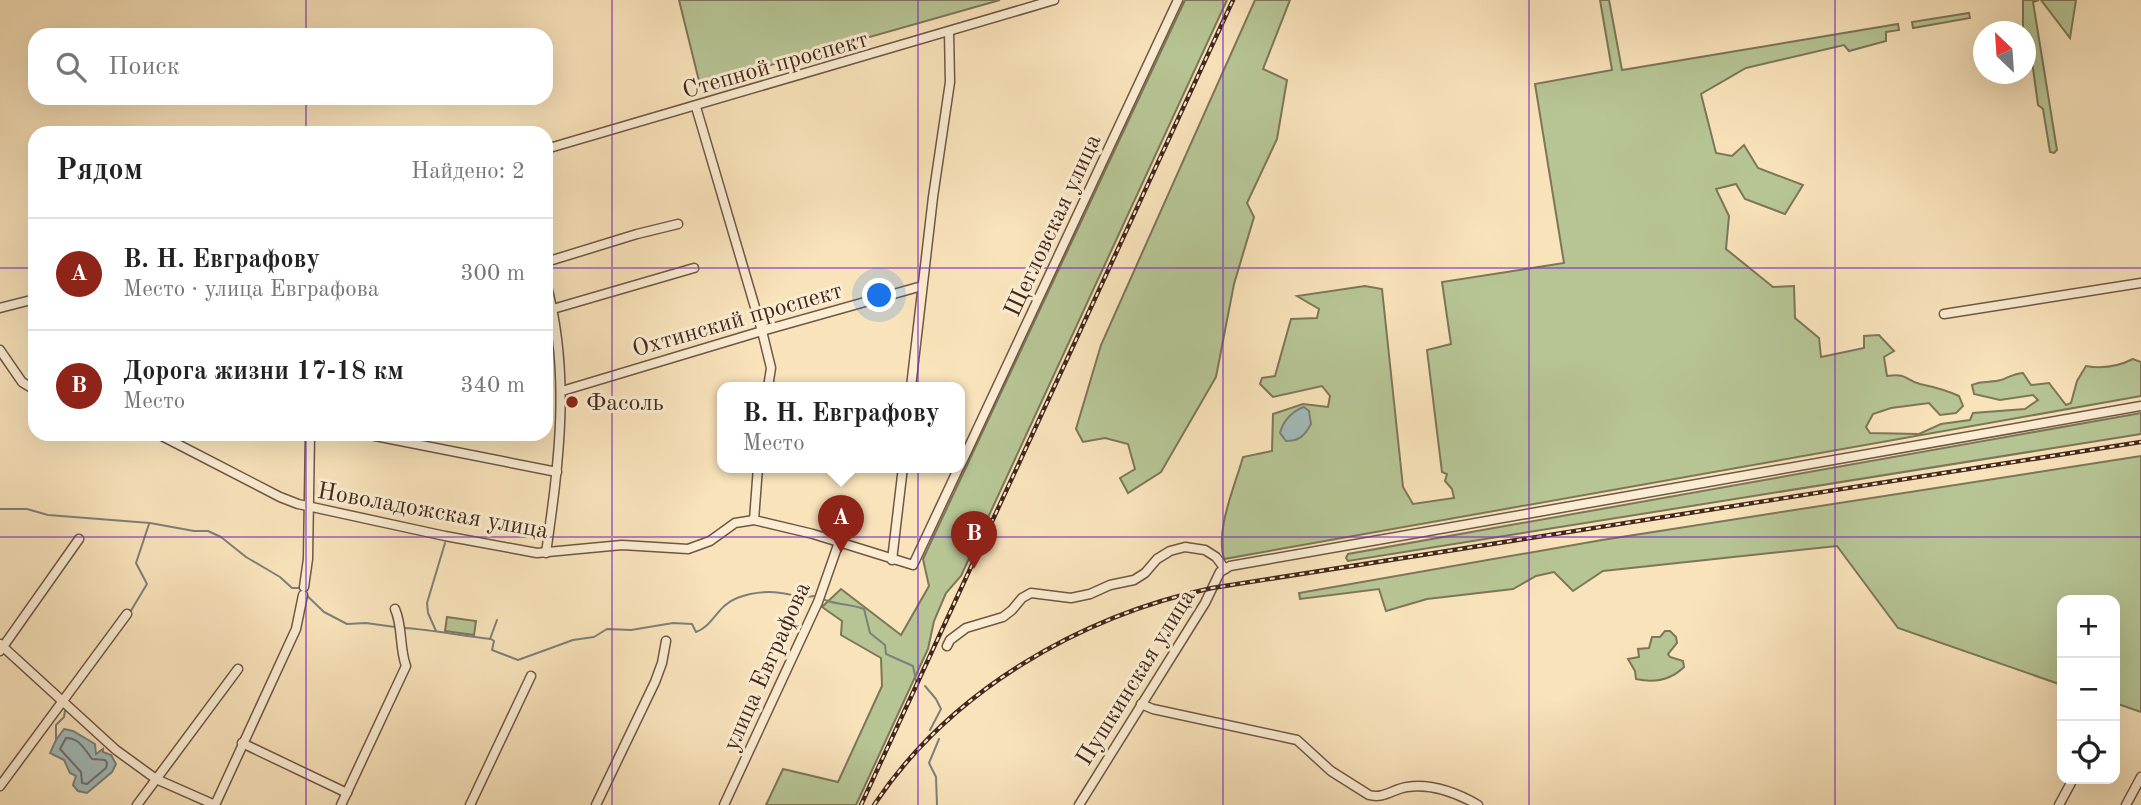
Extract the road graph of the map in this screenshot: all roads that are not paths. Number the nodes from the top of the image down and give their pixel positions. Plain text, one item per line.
1 (1054, 0) edge
2 (1178, 0) edge
3 (949, 32) junction
4 (696, 107) junction
5 (553, 147) edge
6 (678, 224) dead end
7 (553, 260) edge
8 (694, 268) dead end
9 (2141, 283) edge
10 (922, 286) junction
11 (28, 301) edge
12 (0, 308) edge
13 (553, 309) edge
14 (1944, 314) dead end
15 (553, 330) edge
16 (762, 331) junction
17 (0, 350) edge
18 (769, 382) edge
19 (912, 382) edge
20 (28, 386) edge
21 (562, 391) junction
22 (2141, 407) edge
23 (172, 441) edge
24 (310, 441) edge
25 (400, 441) edge
26 (965, 456) edge
27 (557, 472) junction
28 (758, 473) edge
29 (901, 473) edge
30 (957, 473) edge
31 (308, 507) junction
32 (754, 520) junction
33 (79, 540) dead end
34 (839, 542) junction
35 (546, 553) junction
36 (892, 560) junction
37 (1224, 569) junction
38 (395, 609) dead end
39 (127, 614) dead end
40 (666, 641) dead end
41 (947, 646) dead end
42 (1, 648) edge
43 (238, 669) dead end
44 (531, 676) dead end
45 (62, 701) junction
46 (1141, 704) junction
47 (242, 743) junction
48 (2141, 777) edge
49 (156, 779) junction
50 (2070, 784) edge
51 (0, 786) edge
52 (346, 793) junction
53 (136, 805) edge
54 (215, 805) edge
55 (341, 805) edge
56 (470, 805) edge
57 (596, 805) edge
58 (724, 805) edge
59 (1079, 805) edge
60 (1478, 805) edge
61 (2059, 805) edge
62 (2126, 805) edge

1 - 3 street, Степной проспект
2 - 26 street, Щегловская улица
3 - 4 street, Степной проспект
3 - 10 street
4 - 5 street, Степной проспект
4 - 16 street
6 - 7 street
8 - 13 street
9 - 14 street
10 - 16 street, Охтинский проспект
10 - 19 street
11 - 12 street
15 - 21 street
16 - 18 street
16 - 21 street, Охтинский проспект
17 - 20 street
21 - 27 street
22 - 37 street
23 - 31 street, Новоладожская улица
24 - 31 street
25 - 27 street
27 - 35 street
28 - 32 street
29 - 36 street
30 - 36 street, Щегловская улица
31 - 35 street, Новоладожская улица
31 - 47 street
32 - 34 street
32 - 35 street, Новоладожская улица
33 - 42 street
34 - 36 street
34 - 58 street, улица Евграфова
37 - 41 street
37 - 46 street, Пушкинская улица
38 - 52 street
39 - 45 street
40 - 57 street
42 - 45 street
43 - 49 street
44 - 56 street
45 - 49 street
45 - 51 street
46 - 59 street, Пушкинская улица
46 - 60 street
47 - 52 street
47 - 54 street
48 - 62 street
49 - 53 street
49 - 54 street
50 - 61 street
52 - 55 street

